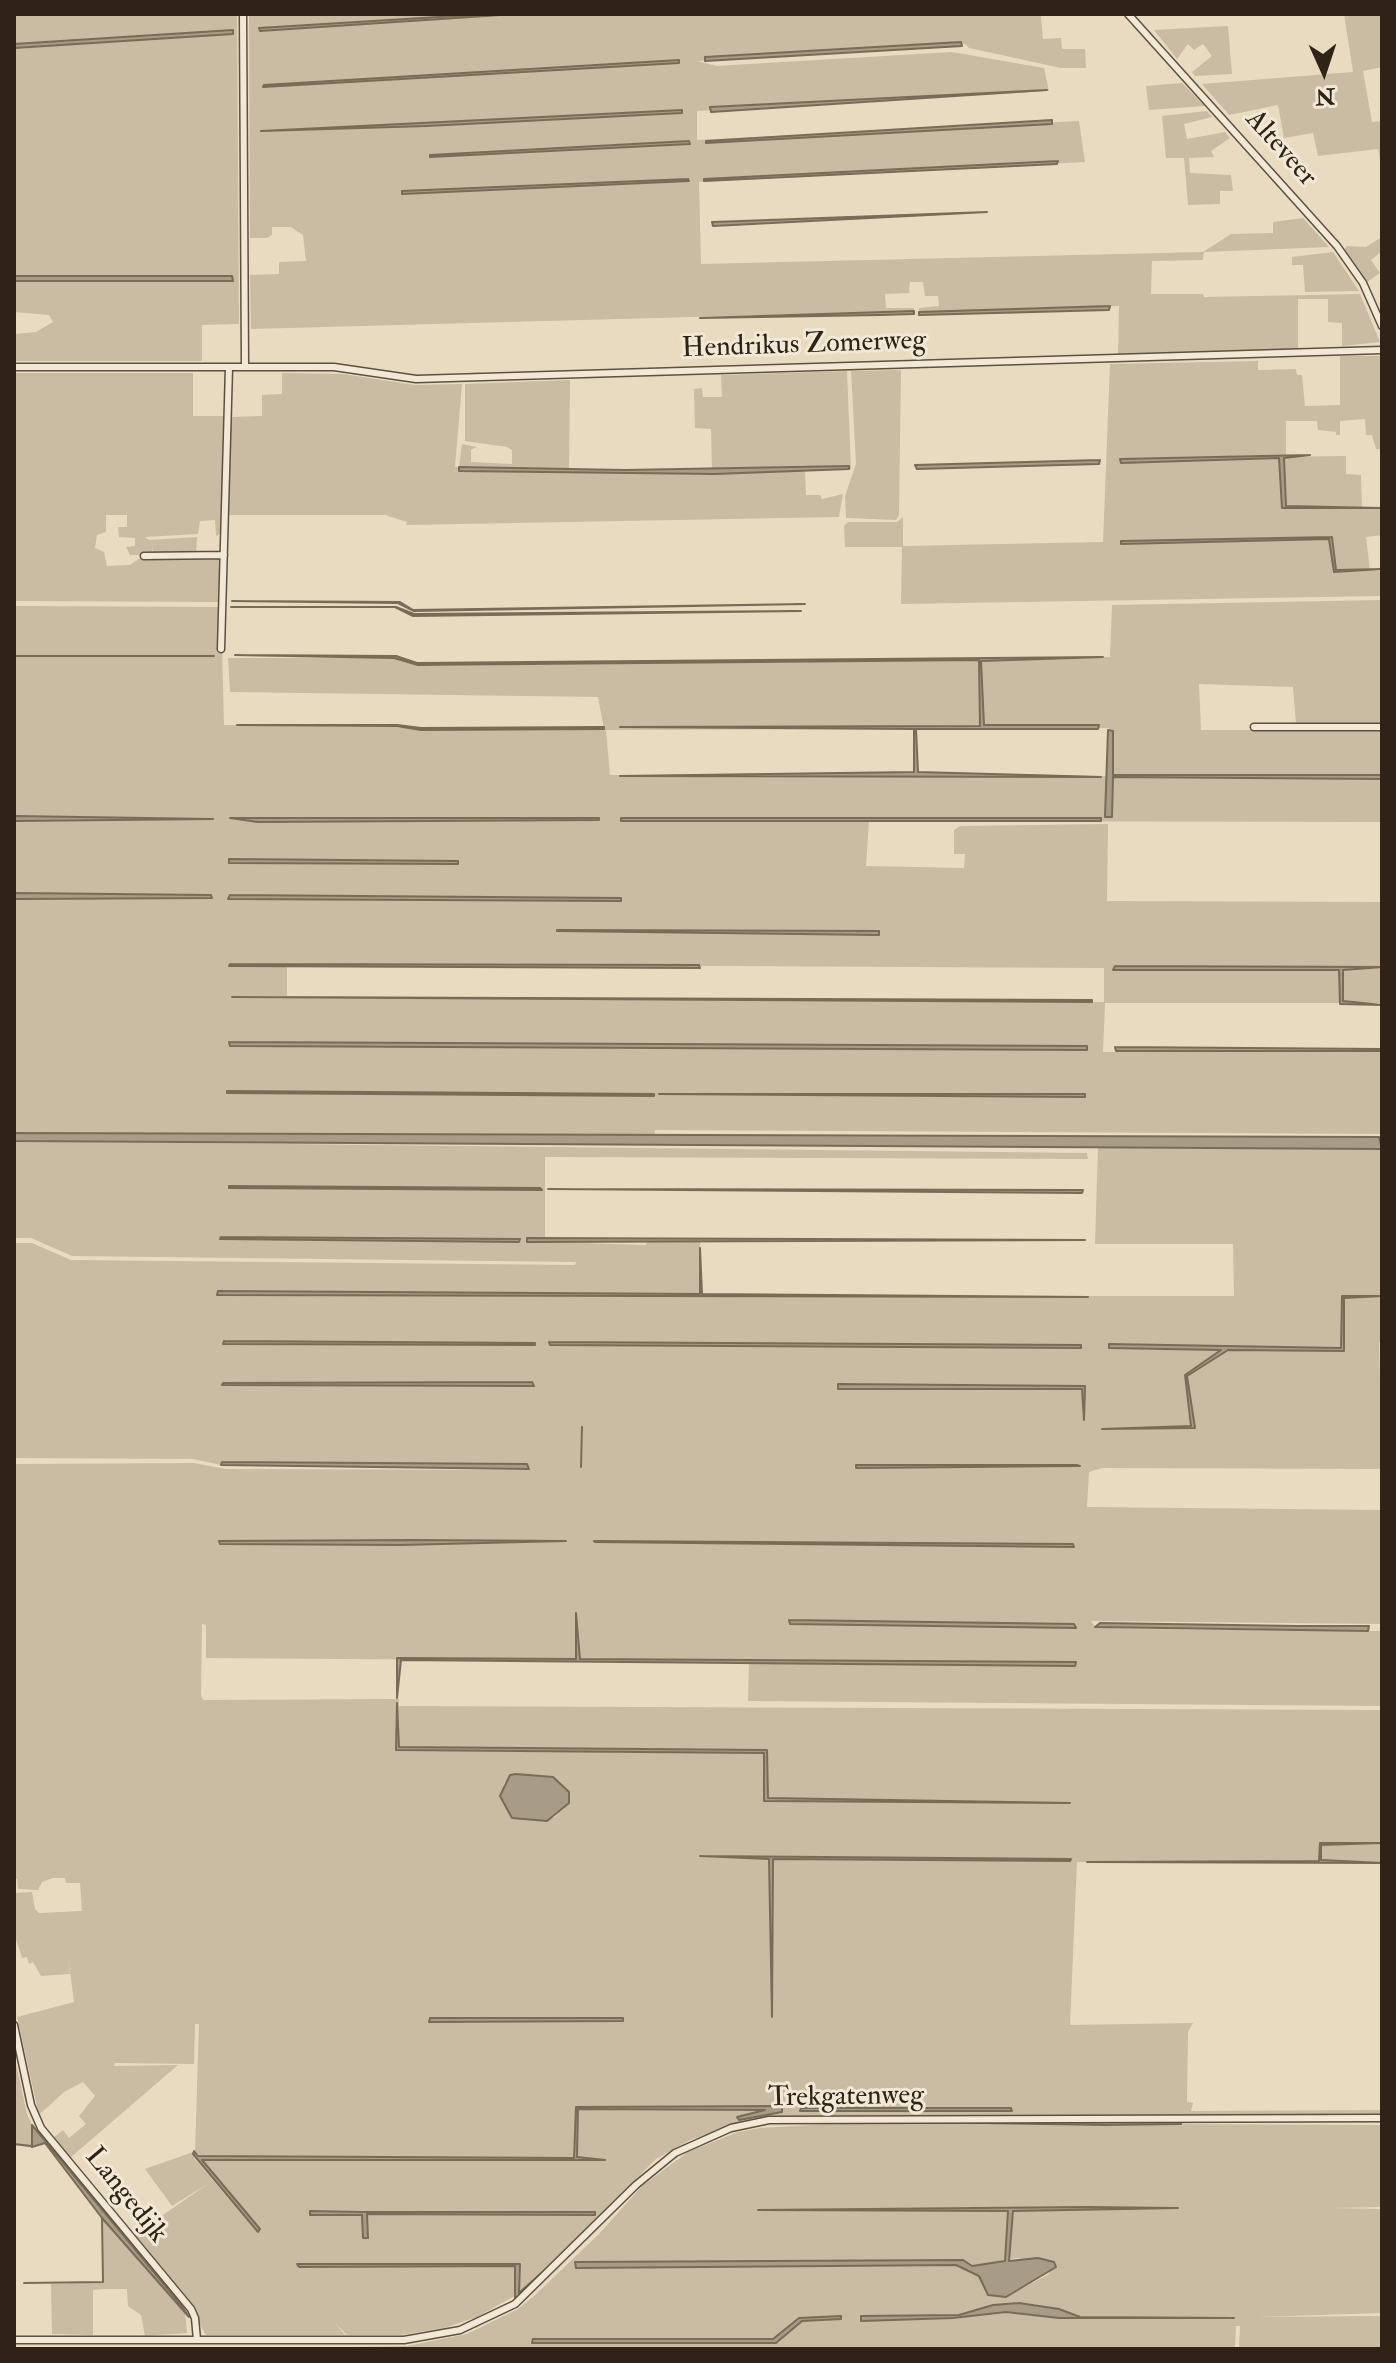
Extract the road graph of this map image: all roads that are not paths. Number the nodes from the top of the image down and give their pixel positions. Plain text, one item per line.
1 (243, 14) edge
2 (1128, 14) edge
3 (1382, 326) edge
4 (1382, 350) edge
5 (14, 367) edge
6 (229, 367) junction
7 (245, 367) junction
8 (224, 555) junction
9 (144, 556) dead end
10 (221, 649) dead end
11 (1254, 727) dead end
12 (1382, 727) edge
13 (14, 2025) edge
14 (1382, 2118) edge
15 (14, 2340) edge
16 (197, 2340) junction
17 (240, 2340) junction
18 (240, 2349) edge

1 - 7 street
2 - 3 street, Alteveer
4 - 7 street, Hendrikus Zomerweg
5 - 6 street, Hendrikus Zomerweg
6 - 7 street, Hendrikus Zomerweg
6 - 8 street
8 - 9 street
8 - 10 street
11 - 12 street
13 - 16 street, Langedijk
14 - 17 street, Trekgatenweg
15 - 16 street
16 - 17 street
17 - 18 street

